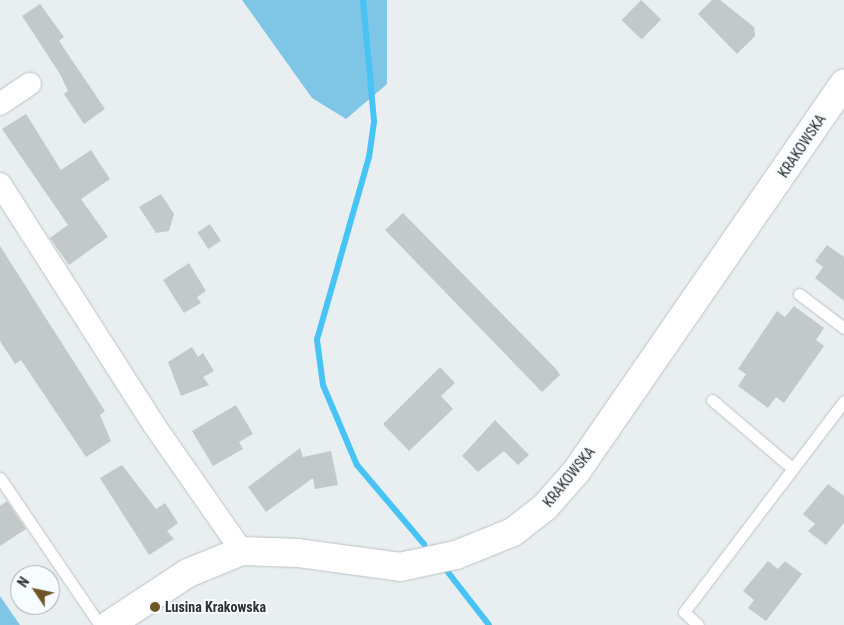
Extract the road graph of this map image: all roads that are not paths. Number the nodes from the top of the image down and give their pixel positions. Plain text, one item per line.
1 (844, 83) edge
2 (30, 84) dead end
3 (0, 104) edge
4 (0, 184) edge
5 (798, 294) dead end
6 (844, 328) edge
7 (712, 400) dead end
8 (844, 402) edge
9 (793, 469) junction
10 (0, 478) edge
11 (242, 551) junction
12 (100, 625) edge
13 (109, 625) edge
14 (698, 625) edge

1 - 11 street, KRAKOWSKA
2 - 3 street
4 - 11 street
5 - 6 lane
7 - 9 lane
8 - 9 lane
9 - 14 lane
10 - 12 lane
11 - 13 street, KRAKOWSKA

